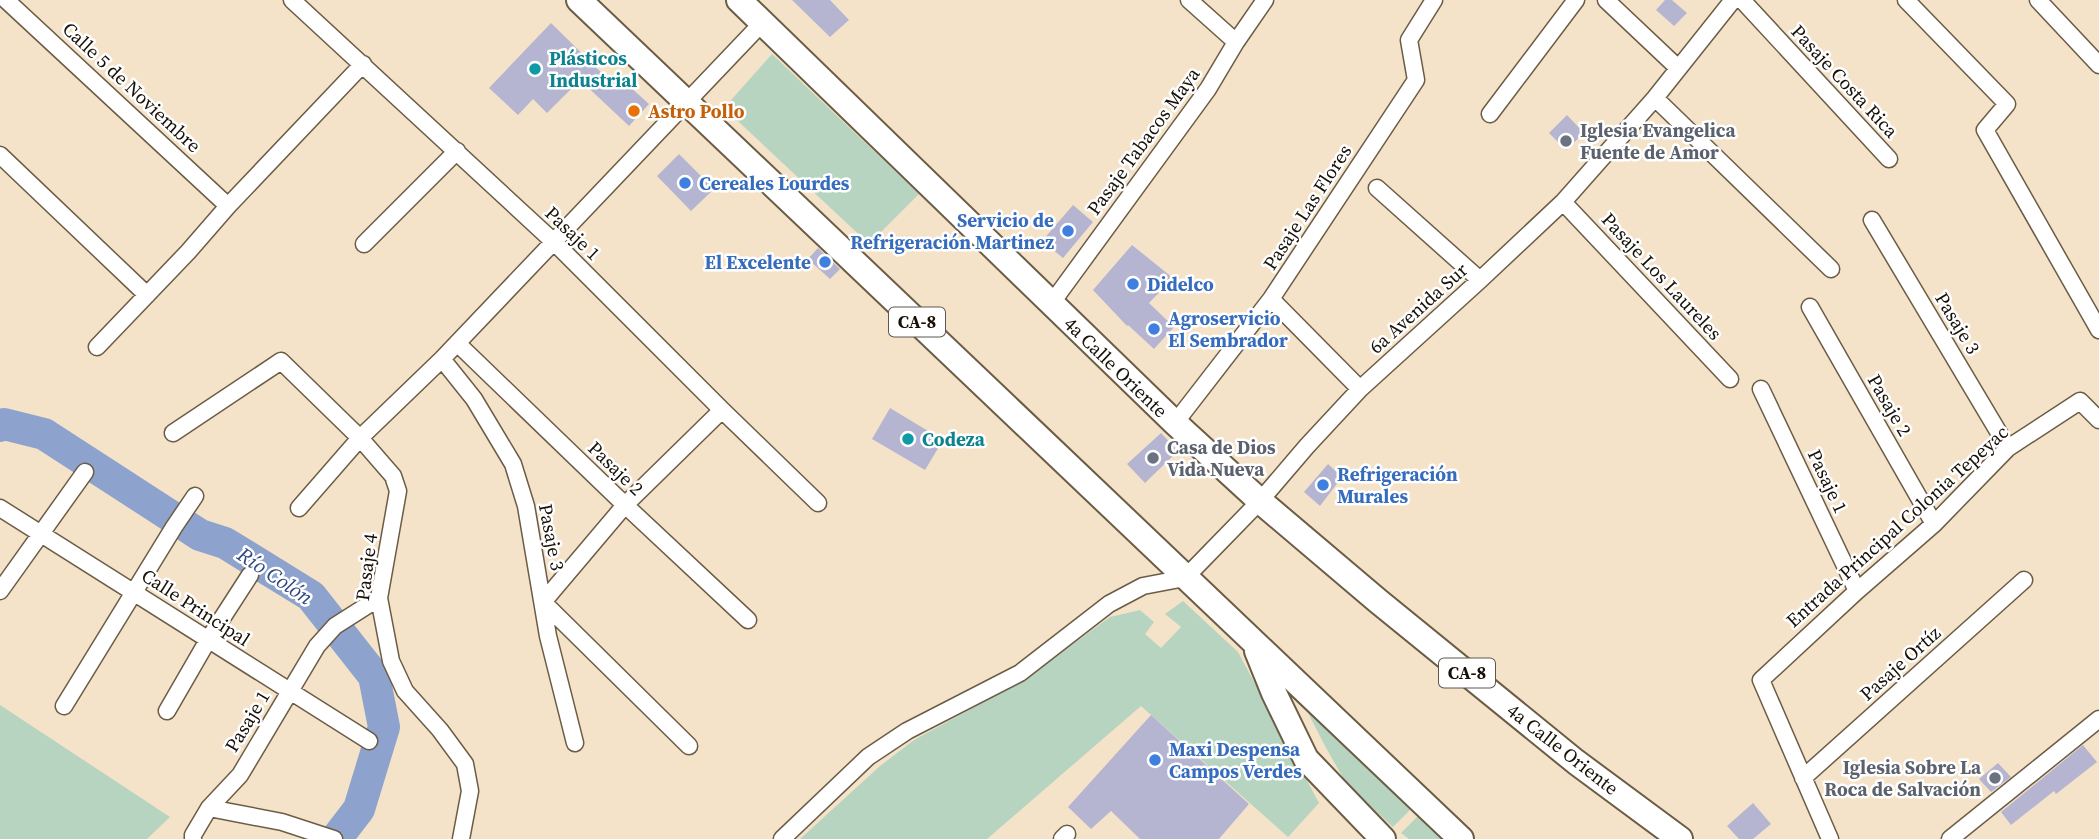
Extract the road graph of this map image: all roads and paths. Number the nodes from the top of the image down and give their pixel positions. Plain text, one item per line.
1 (6, 0) edge
2 (292, 0) edge
3 (579, 0) edge
4 (739, 0) edge
5 (1189, 0) edge
6 (1265, 0) edge
7 (1434, 0) edge
8 (1576, 0) edge
9 (1606, 0) edge
10 (1733, 0) edge
11 (1742, 0) edge
12 (1906, 0) edge
13 (2038, 0) edge
14 (762, 23) junction
15 (1236, 43) junction
16 (363, 64) junction
17 (2099, 65) edge
18 (1678, 68) junction
19 (1655, 98) junction
20 (686, 102) junction
21 (1490, 114) dead end
22 (457, 151) junction
23 (0, 155) edge
24 (1889, 159) dead end
25 (1377, 188) dead end
26 (1563, 202) junction
27 (228, 206) junction
28 (1872, 220) dead end
29 (555, 243) junction
30 (364, 244) dead end
31 (1831, 269) dead end
32 (1480, 280) junction
33 (147, 295) junction
34 (1271, 299) junction
35 (1051, 304) junction
36 (1810, 307) dead end
37 (2099, 331) edge
38 (457, 343) junction
39 (97, 347) dead end
40 (442, 359) junction
41 (1730, 379) dead end
42 (1360, 389) junction
43 (1762, 390) dead end
44 (722, 410) junction
45 (2099, 420) edge
46 (1175, 423) junction
47 (173, 433) dead end
48 (360, 438) junction
49 (2008, 448) junction
50 (85, 472) dead end
51 (195, 496) dead end
52 (1260, 501) junction
53 (818, 503) dead end
54 (625, 505) junction
55 (299, 508) dead end
56 (0, 509) edge
57 (1934, 524) junction
58 (41, 534) junction
59 (250, 575) dead end
60 (1185, 578) junction
61 (2024, 580) dead end
62 (0, 591) edge
63 (134, 592) junction
64 (1857, 592) junction
65 (379, 598) junction
66 (543, 602) junction
67 (748, 620) dead end
68 (208, 640) junction
69 (1254, 644) junction
70 (289, 692) junction
71 (64, 706) dead end
72 (167, 712) dead end
73 (2099, 719) edge
74 (369, 741) dead end
75 (575, 743) dead end
76 (689, 746) dead end
77 (1803, 778) junction
78 (209, 808) junction
79 (328, 837) edge
80 (1380, 838) edge
81 (193, 839) edge
82 (461, 839) edge
83 (782, 839) edge
84 (1461, 839) edge
85 (1680, 839) edge
86 (1830, 839) edge
87 (1951, 839) edge

1 - 27 street, Calle 5 de Noviembre
2 - 16 street, Pasaje 1
3 - 20 highway, CA-8
4 - 14 highway, 4a Calle Oriente / CA-8
5 - 15 street
6 - 15 street, Pasaje Tabacos Maya
7 - 34 street, Pasaje Las Flores
8 - 21 street
9 - 18 street
10 - 18 street, 6a Avenida Sur
11 - 24 street, Pasaje Costa Rica
12 - 37 street
13 - 17 street
14 - 20 street
14 - 35 highway, 4a Calle Oriente / CA-8
15 - 35 street, Pasaje Tabacos Maya
16 - 22 street, Pasaje 1
16 - 27 street
18 - 19 street, 6a Avenida Sur
19 - 26 street, 6a Avenida Sur
19 - 31 street
20 - 29 street
20 - 60 highway, CA-8
22 - 29 street, Pasaje 1
22 - 30 street
23 - 33 street
25 - 32 street
26 - 32 street, 6a Avenida Sur
26 - 41 street, Pasaje Los Laureles
27 - 33 street
28 - 49 street, Pasaje 3
29 - 38 street
29 - 44 street, Pasaje 1
32 - 42 street, 6a Avenida Sur
33 - 39 street
34 - 42 street
34 - 46 street, Pasaje Las Flores
35 - 46 highway, 4a Calle Oriente / CA-8
36 - 57 street, Pasaje 2
38 - 40 street
38 - 54 street, Pasaje 2
40 - 48 street
40 - 66 street, Pasaje 3
42 - 52 street, 6a Avenida Sur
43 - 64 street, Pasaje 1
44 - 53 street, Pasaje 1
44 - 54 street
45 - 49 street, Entrada Principal Colonia Tepeyac
46 - 52 highway, 4a Calle Oriente / CA-8
47 - 48 street, Pasaje 4
48 - 55 street
48 - 65 street, Pasaje 4
49 - 57 street, Entrada Principal Colonia Tepeyac
50 - 58 street
51 - 63 street
52 - 60 street, 6a Avenida Sur
52 - 85 highway, 4a Calle Oriente / CA-8
54 - 66 street
54 - 67 street, Pasaje 2
56 - 58 street, Calle Principal
57 - 64 street, Entrada Principal Colonia Tepeyac
58 - 62 street
58 - 63 street, Calle Principal
59 - 68 street
60 - 69 highway, CA-8
60 - 83 street
61 - 77 street, Pasaje Ortíz
63 - 68 street, Calle Principal
63 - 71 street
64 - 77 street, Entrada Principal Colonia Tepeyac
65 - 70 street, Pasaje 1
65 - 82 street, Pasaje 4
66 - 75 street, Pasaje 3
66 - 76 street
68 - 70 street, Calle Principal
68 - 72 street
69 - 80 highway
69 - 84 highway, CA-8
70 - 74 street, Calle Principal
70 - 78 street, Pasaje 1
73 - 87 street
77 - 86 street
78 - 79 street
78 - 81 street, Pasaje 1

